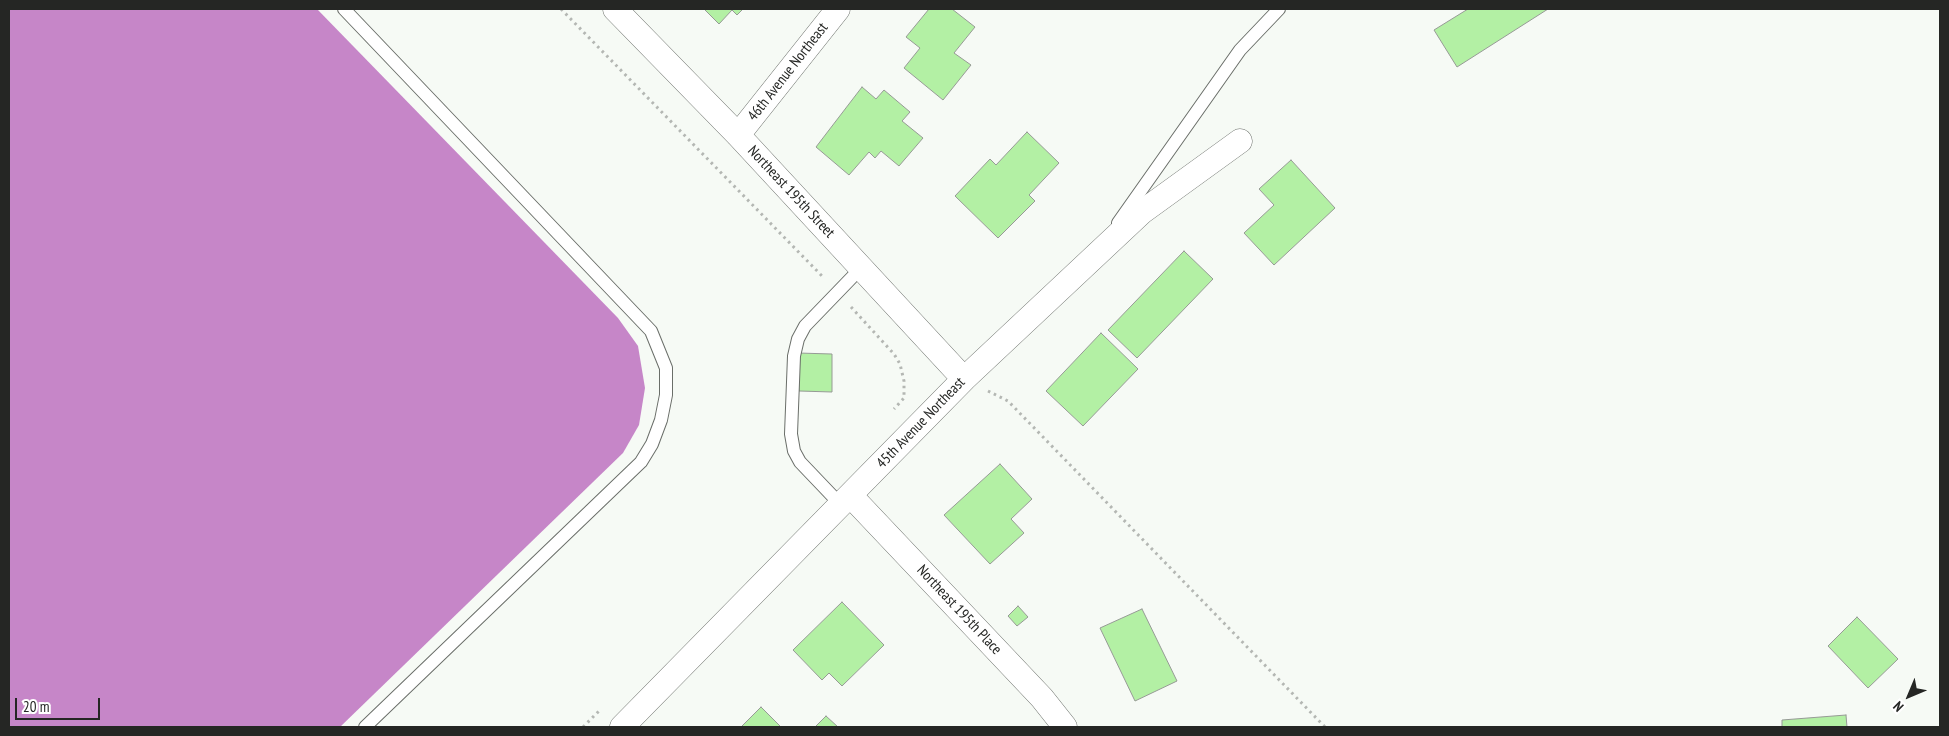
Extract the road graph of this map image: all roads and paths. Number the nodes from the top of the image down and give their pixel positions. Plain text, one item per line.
1 (344, 9) edge
2 (560, 9) edge
3 (615, 9) edge
4 (838, 9) edge
5 (1279, 9) edge
6 (738, 135) junction
7 (1240, 141) dead end
8 (1090, 261) junction
9 (861, 268) junction
10 (838, 292) junction
11 (964, 379) junction
12 (891, 412) dead end
13 (845, 500) junction
14 (603, 707) dead end
15 (365, 727) edge
16 (583, 727) edge
17 (622, 727) edge
18 (1065, 727) edge
19 (1325, 727) edge

1 - 15 lane
2 - 10 path
3 - 6 street, Northeast 195th Street
4 - 6 street, 46th Avenue Northeast
5 - 8 lane
6 - 9 street, Northeast 195th Street
7 - 8 street, 45th Avenue Northeast
8 - 11 street, 45th Avenue Northeast
9 - 10 lane
9 - 11 street, Northeast 195th Street
10 - 12 path
10 - 13 lane
11 - 13 street, 45th Avenue Northeast
11 - 19 path
13 - 17 street, 45th Avenue Northeast
13 - 18 street, Northeast 195th Place
14 - 16 path

